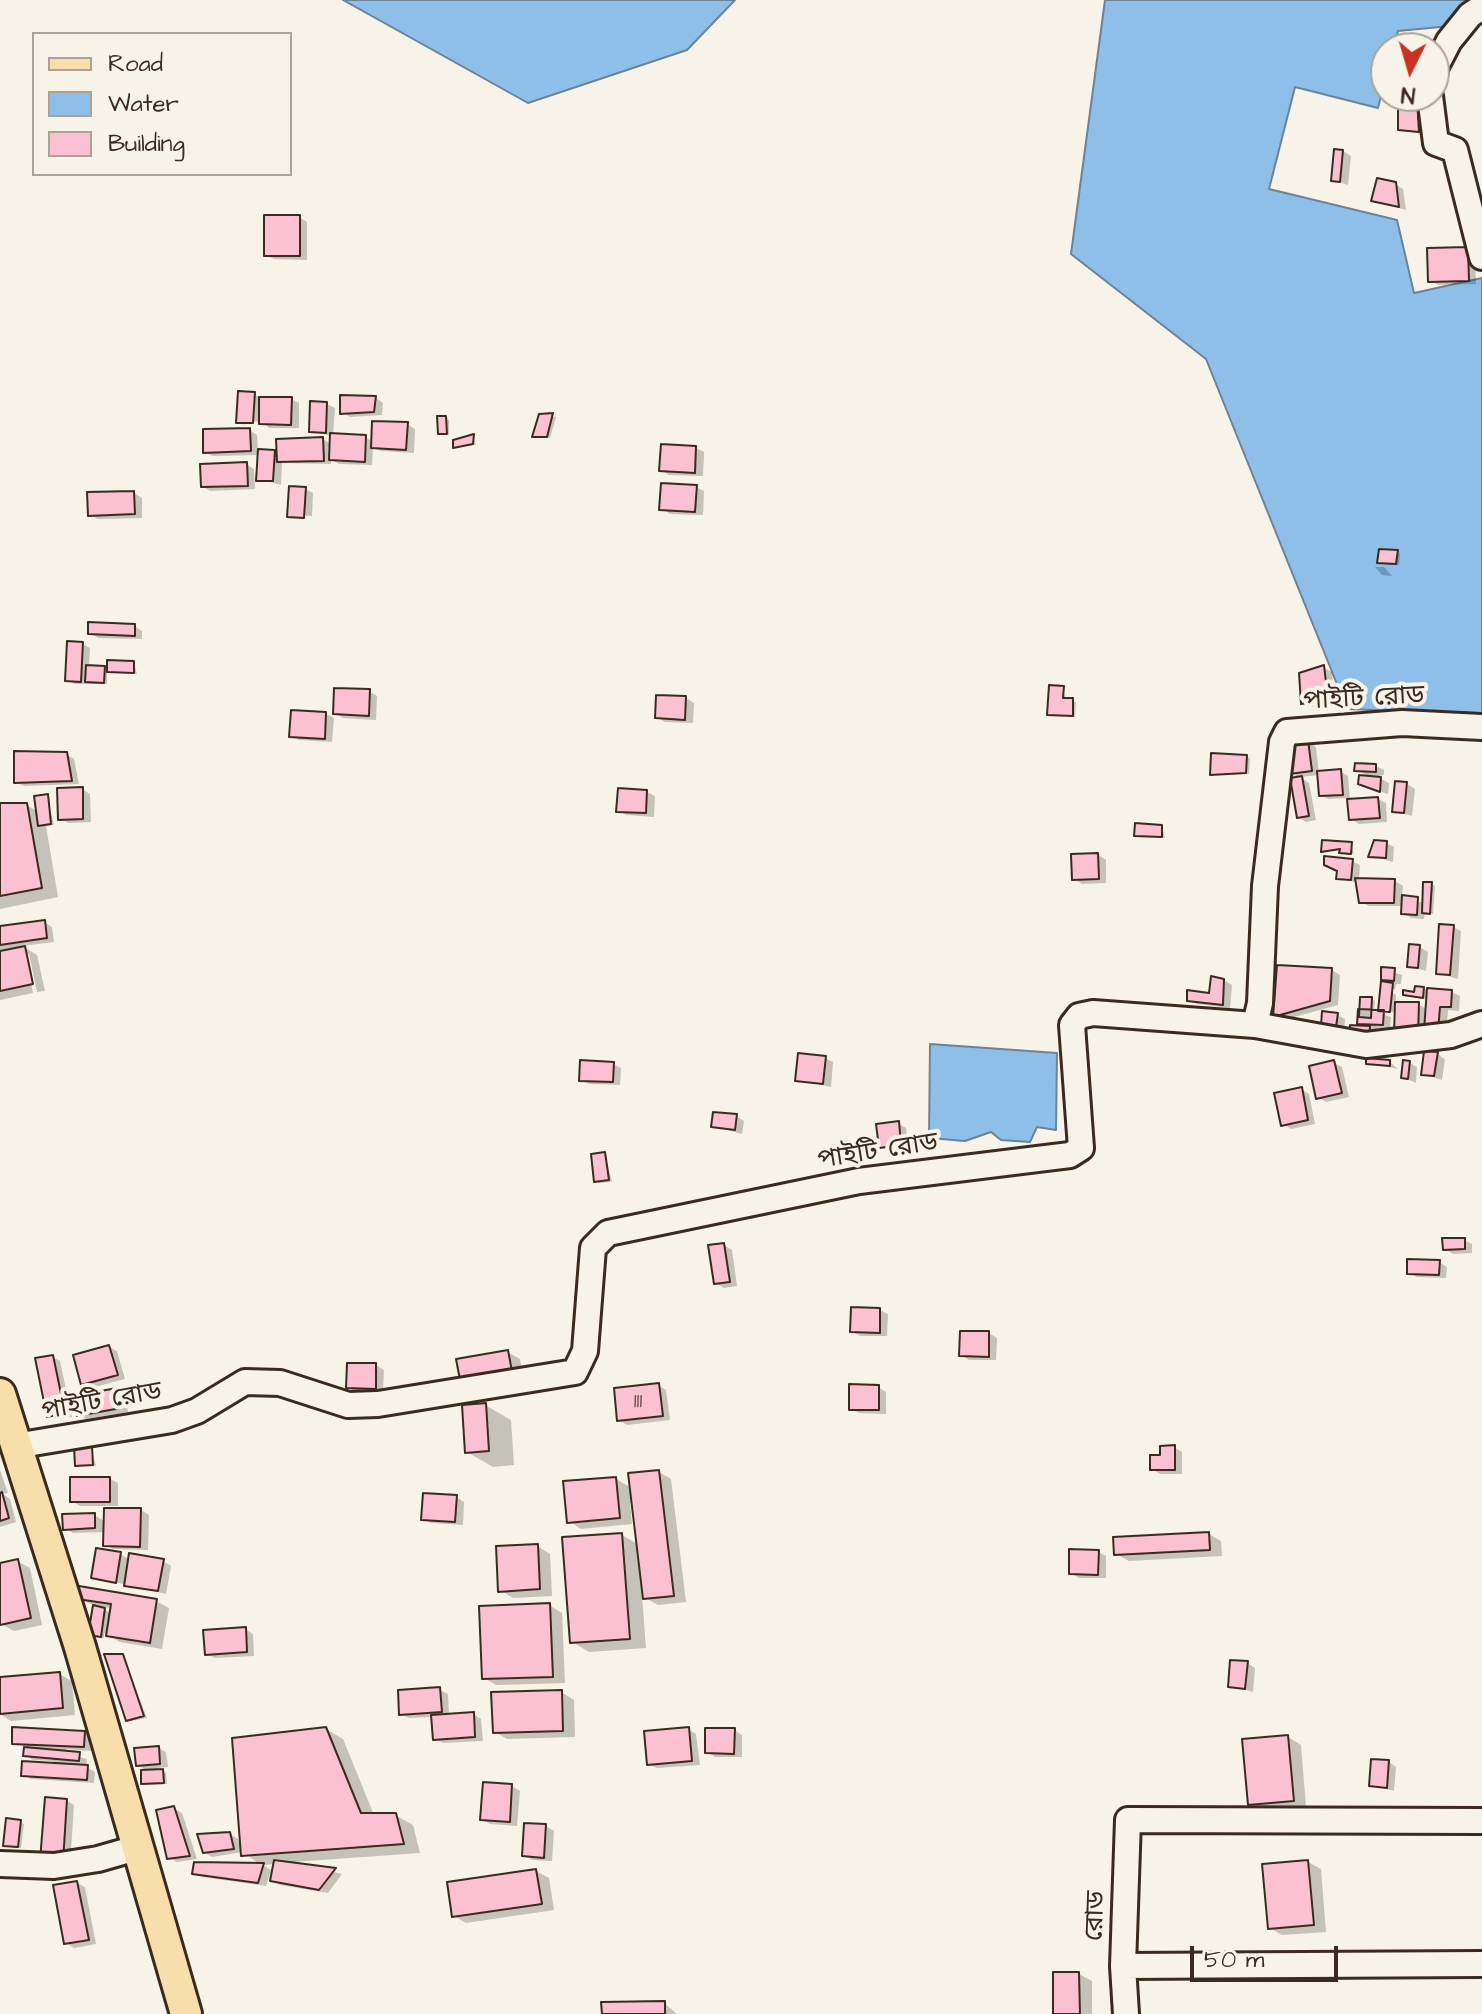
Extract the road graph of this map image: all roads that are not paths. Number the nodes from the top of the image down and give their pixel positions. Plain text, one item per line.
1 (1482, 7) edge
2 (1450, 40) edge
3 (1432, 112) edge
4 (1482, 257) edge
5 (1482, 727) edge
6 (1482, 1024) edge
7 (1255, 1025) junction
8 (0, 1394) edge
9 (9, 1439) edge
10 (1482, 1821) edge
11 (140, 1847) junction
12 (0, 1864) edge
13 (1482, 1964) edge
14 (1123, 1966) junction
15 (186, 2014) edge
16 (1126, 2014) edge

1 - 2 street
3 - 4 street
5 - 7 street, পাইটি রোড
6 - 7 street
7 - 9 street, পাইটি রোড
8 - 9 main road
9 - 11 main road
10 - 14 street, রোড
11 - 12 street
11 - 15 main road
13 - 14 street
14 - 16 street, রোড

